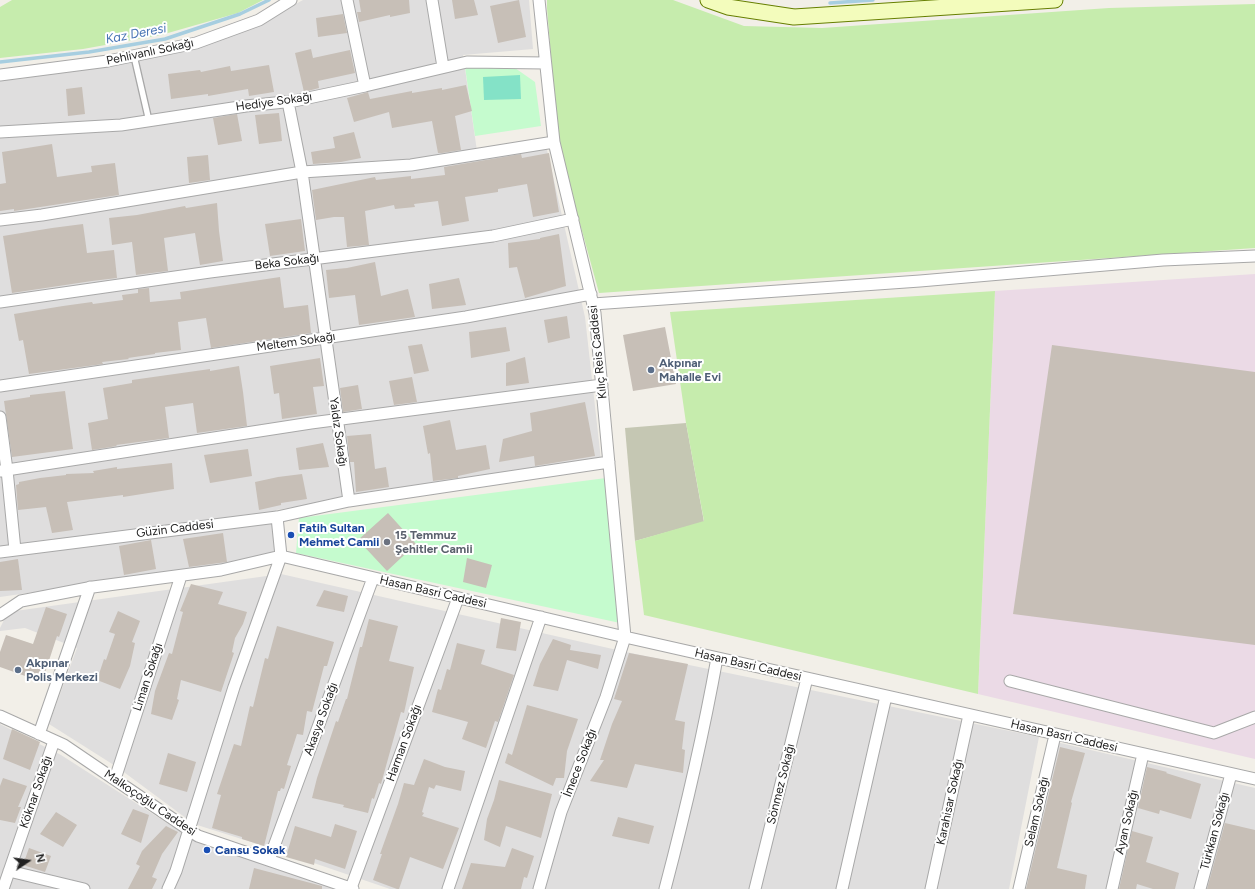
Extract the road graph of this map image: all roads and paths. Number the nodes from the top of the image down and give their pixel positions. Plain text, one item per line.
1 (291, 0) edge
2 (347, 0) edge
3 (432, 0) edge
4 (539, 0) edge
5 (708, 0) edge
6 (1055, 0) edge
7 (134, 56) junction
8 (545, 63) junction
9 (443, 67) junction
10 (0, 75) edge
11 (365, 86) junction
12 (288, 102) junction
13 (149, 122) junction
14 (0, 132) edge
15 (554, 142) junction
16 (302, 172) junction
17 (0, 220) edge
18 (573, 220) junction
19 (1255, 256) edge
20 (314, 259) junction
21 (592, 299) junction
22 (0, 302) edge
23 (325, 337) junction
24 (602, 385) junction
25 (0, 386) edge
26 (0, 417) edge
27 (336, 419) junction
28 (609, 462) junction
29 (4, 470) edge
30 (349, 502) junction
31 (277, 517) junction
32 (15, 550) junction
33 (0, 552) edge
34 (281, 556) junction
35 (181, 576) junction
36 (372, 578) junction
37 (90, 587) junction
38 (458, 598) junction
39 (0, 615) edge
40 (541, 617) junction
41 (625, 637) junction
42 (717, 658) junction
43 (807, 678) junction
44 (1010, 681) dead end
45 (886, 696) junction
46 (969, 715) junction
47 (0, 716) edge
48 (1255, 718) edge
49 (39, 734) junction
50 (1055, 734) junction
51 (54, 741) junction
52 (1143, 754) junction
53 (1230, 774) junction
54 (115, 780) junction
55 (1255, 780) edge
56 (188, 830) junction
57 (269, 860) junction
58 (9, 870) junction
59 (3, 889) edge
60 (84, 889) edge
61 (168, 889) edge
62 (352, 889) edge
63 (448, 889) edge
64 (539, 889) edge
65 (665, 889) edge
66 (755, 889) edge
67 (842, 889) edge
68 (931, 889) edge
69 (1019, 889) edge
70 (1112, 889) edge
71 (1200, 889) edge

1 - 7 street, Pehlivanlı Sokağı
2 - 11 street
3 - 9 street
4 - 8 street, Kılıç Reis Caddesi
5 - 6 main road
7 - 10 street, Pehlivanlı Sokağı
7 - 13 lane
8 - 9 street, Hediye Sokağı
8 - 15 street, Kılıç Reis Caddesi
9 - 11 street, Hediye Sokağı
11 - 12 street, Hediye Sokağı
12 - 13 street, Hediye Sokağı
12 - 16 street, Yaldız Sokağı
13 - 14 street, Hediye Sokağı
15 - 16 street
15 - 18 street, Kılıç Reis Caddesi
16 - 17 street
16 - 20 street, Yaldız Sokağı
18 - 20 street, Beka Sokağı
18 - 21 street, Kılıç Reis Caddesi
19 - 21 street, Meltem Sokağı
20 - 22 street, Beka Sokağı
20 - 23 street, Yaldız Sokağı
21 - 23 street, Meltem Sokağı
21 - 24 street, Kılıç Reis Caddesi
23 - 25 street, Meltem Sokağı
23 - 27 street, Yaldız Sokağı
24 - 27 street
24 - 28 street, Kılıç Reis Caddesi
26 - 29 street
27 - 29 street
27 - 30 street, Yaldız Sokağı
28 - 30 street
28 - 41 street, Kılıç Reis Caddesi
29 - 32 street
30 - 31 street, Güzin Caddesi
31 - 32 street, Güzin Caddesi
31 - 34 street
32 - 33 street, Güzin Caddesi
34 - 35 street
34 - 36 street, Hasan Basri Caddesi
34 - 56 street
35 - 37 street
35 - 54 street, Liman Sokağı
36 - 38 street, Hasan Basri Caddesi
36 - 57 street, Akasya Sokağı
37 - 39 street
37 - 49 street
38 - 40 street, Hasan Basri Caddesi
38 - 62 street, Harman Sokağı
40 - 41 street, Hasan Basri Caddesi
40 - 63 street
41 - 42 street, Hasan Basri Caddesi
41 - 64 street, İmece Sokağı
42 - 43 street, Hasan Basri Caddesi
42 - 65 street
43 - 45 street, Hasan Basri Caddesi
43 - 66 street, Sönmez Sokağı
44 - 48 street
45 - 46 street, Hasan Basri Caddesi
45 - 67 street
46 - 50 street, Hasan Basri Caddesi
46 - 68 street, Karahisar Sokağı
47 - 49 street, Malkoçoğlu Caddesi
49 - 51 street, Malkoçoğlu Caddesi
50 - 52 street, Hasan Basri Caddesi
50 - 69 street, Selam Sokağı
51 - 54 street, Malkoçoğlu Caddesi
51 - 58 street, Köknar Sokağı
52 - 53 street, Hasan Basri Caddesi
52 - 70 street, Ayan Sokağı
53 - 55 street, Hasan Basri Caddesi
53 - 71 street, Türkkan Sokağı
54 - 56 street, Malkoçoğlu Caddesi
56 - 57 street, Malkoçoğlu Caddesi
56 - 61 street
57 - 62 street, Malkoçoğlu Caddesi
58 - 59 street, Köknar Sokağı
58 - 60 street

